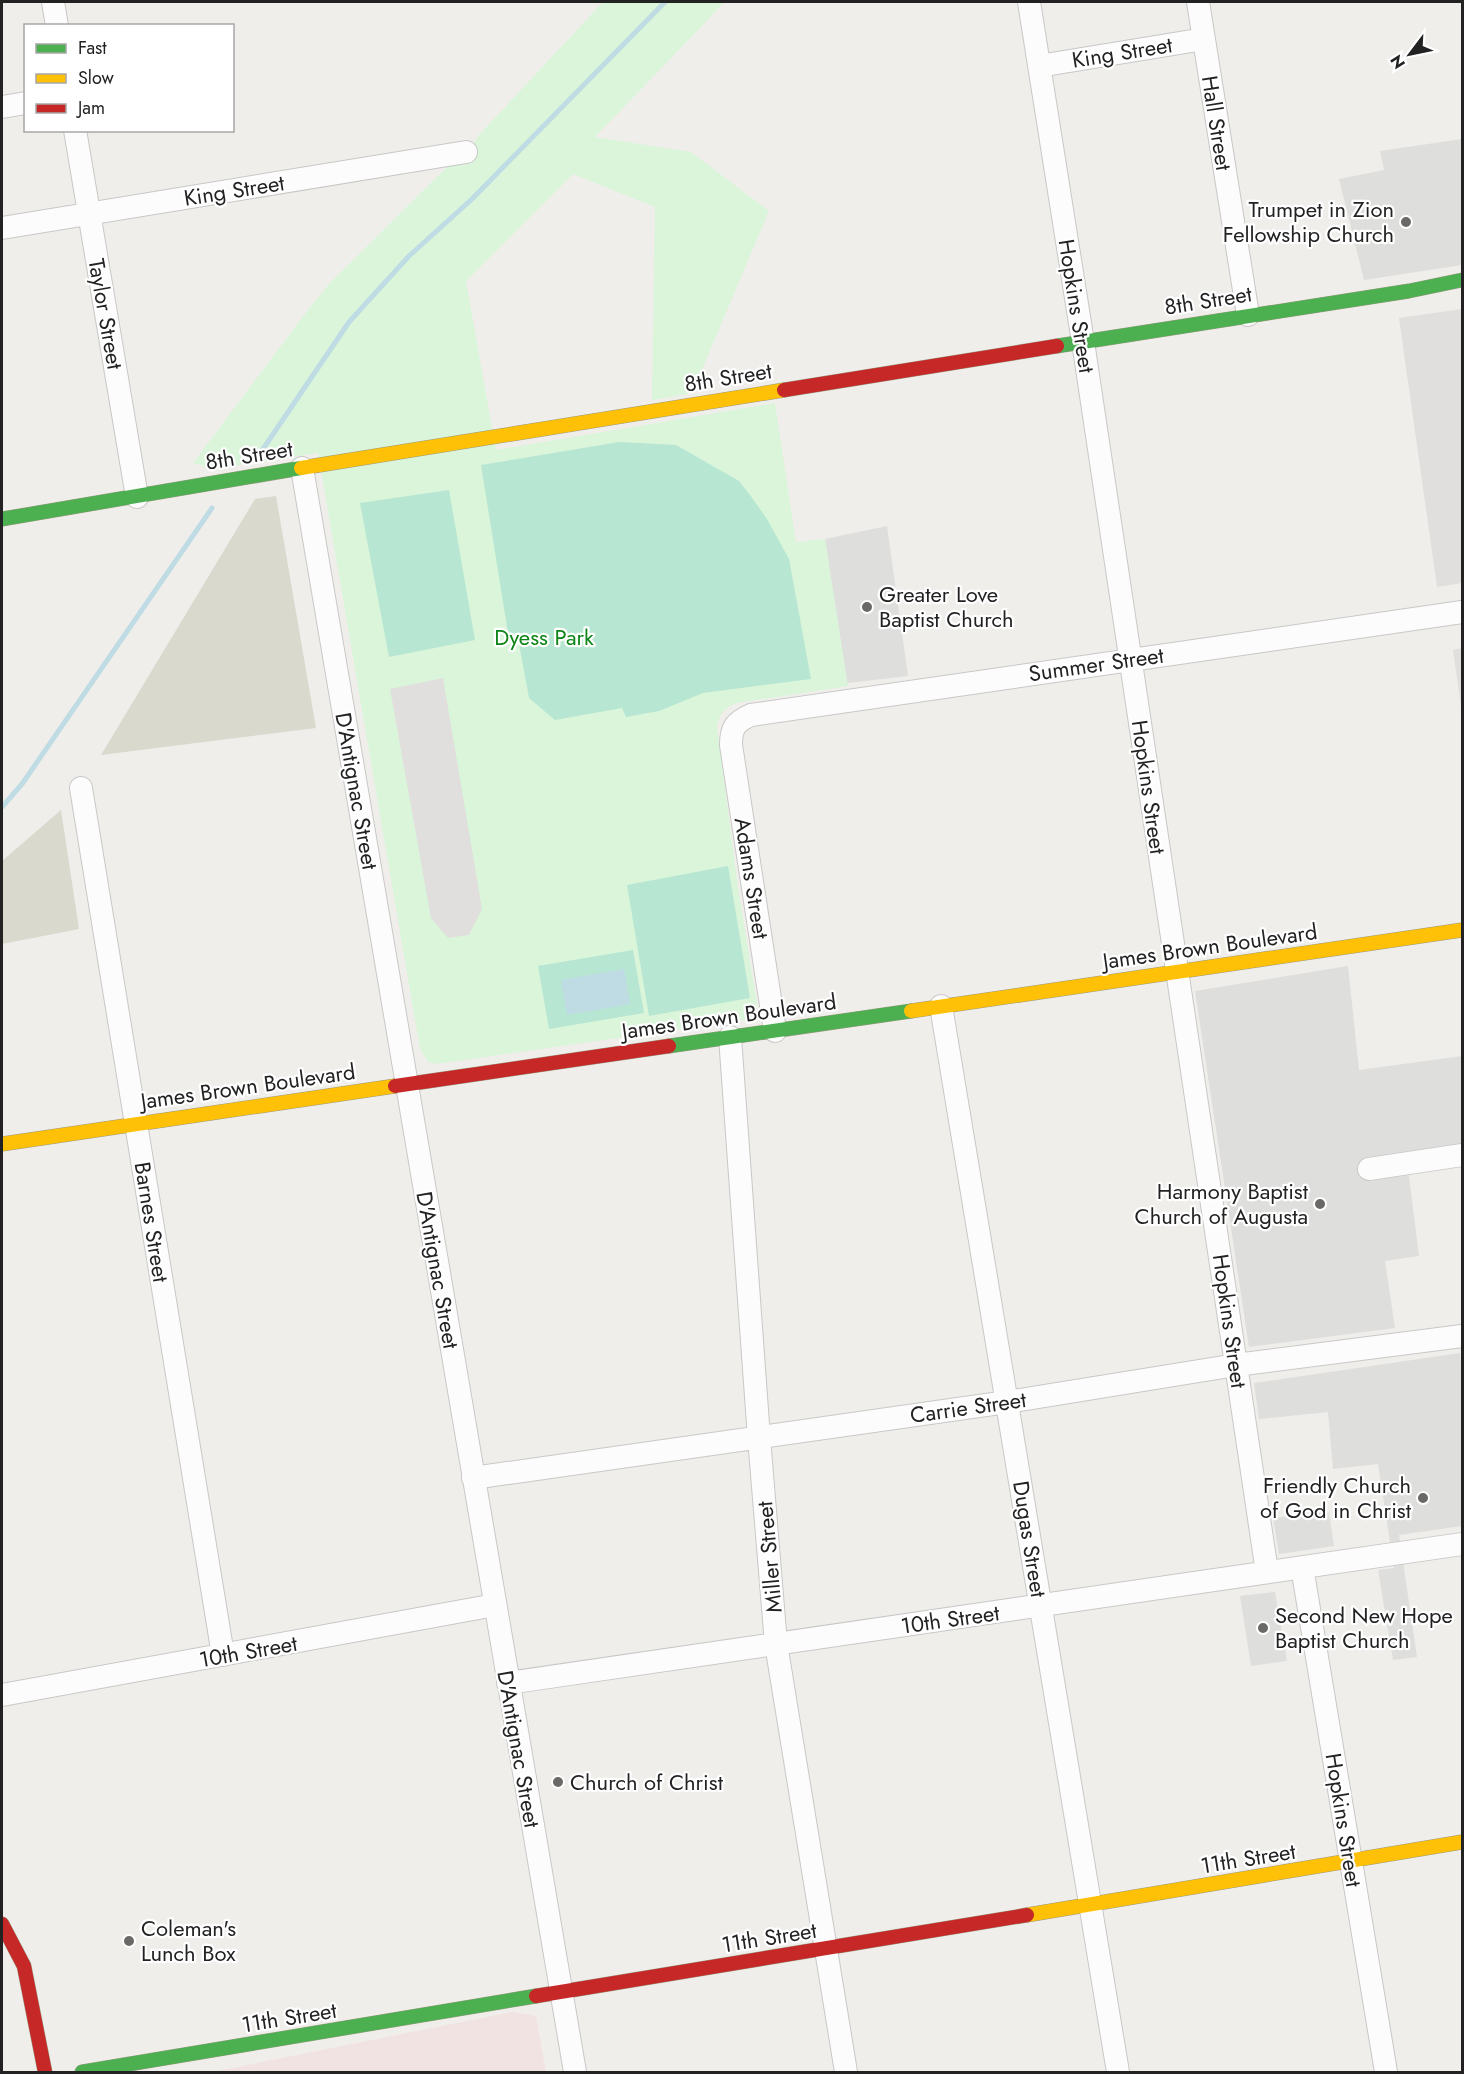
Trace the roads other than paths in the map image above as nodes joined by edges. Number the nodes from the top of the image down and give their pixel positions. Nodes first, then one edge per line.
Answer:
1 (53, 2) edge
2 (1029, 2) edge
3 (1198, 2) edge
4 (57, 24) edge
5 (1204, 39) junction
6 (1039, 66) junction
7 (24, 103) edge
8 (2, 107) edge
9 (75, 132) edge
10 (466, 152) dead end
11 (89, 214) junction
12 (2, 228) edge
13 (1462, 280) edge
14 (1248, 315) junction
15 (1083, 342) junction
16 (292, 469) junction
17 (137, 496) junction
18 (2, 519) edge
19 (1462, 612) edge
20 (1131, 659) junction
21 (734, 726) joint
22 (81, 788) dead end
23 (1462, 930) edge
24 (1176, 972) junction
25 (941, 1006) junction
26 (775, 1031) junction
27 (730, 1037) junction
28 (406, 1084) junction
29 (136, 1124) junction
30 (2, 1144) edge
31 (1462, 1155) edge
32 (1369, 1169) dead end
33 (1462, 1336) edge
34 (1236, 1365) junction
35 (1007, 1402) junction
36 (759, 1438) junction
37 (473, 1478) junction
38 (1462, 1544) edge
39 (1302, 1567) junction
40 (1268, 1572) junction
41 (495, 1605) junction
42 (1041, 1605) junction
43 (776, 1644) junction
44 (223, 1655) junction
45 (508, 1683) junction
46 (2, 1695) edge
47 (1462, 1842) edge
48 (1351, 1862) junction
49 (1090, 1905) junction
50 (2, 1924) edge
51 (826, 1949) junction
52 (561, 1993) junction
53 (45, 2073) edge
54 (82, 2073) edge
55 (574, 2073) edge
56 (846, 2073) edge
57 (1118, 2073) edge
58 (1386, 2073) edge

1 - 4 street
2 - 6 street, Hopkins Street
3 - 5 street, Hall Street
5 - 6 street, King Street
5 - 14 street, Hall Street
6 - 15 street, Hopkins Street
7 - 8 street
9 - 11 street, Taylor Street
10 - 11 street, King Street
11 - 12 street, King Street
11 - 17 street, Taylor Street
13 - 14 street, 8th Street
14 - 15 street, 8th Street
15 - 16 street, 8th Street
15 - 20 street, Hopkins Street
16 - 17 street, 8th Street
16 - 28 street, D'Antignac Street
17 - 18 street, 8th Street
19 - 20 street, Summer Street
20 - 21 street, Summer Street
20 - 24 street, Hopkins Street
21 - 26 street, Adams Street
22 - 29 street, Barnes Street
23 - 24 street, James Brown Boulevard
24 - 25 street, James Brown Boulevard
24 - 34 street, Hopkins Street
25 - 26 street, James Brown Boulevard
25 - 35 street, Dugas Street
26 - 27 street, James Brown Boulevard
27 - 28 street, James Brown Boulevard
27 - 36 street, Miller Street
28 - 29 street, James Brown Boulevard
28 - 37 street, D'Antignac Street
29 - 30 street, James Brown Boulevard
29 - 44 street, Barnes Street
31 - 32 street
33 - 34 street, Carrie Street
34 - 35 street, Carrie Street
34 - 40 street, Hopkins Street
35 - 36 street, Carrie Street
35 - 42 street, Dugas Street
36 - 37 street, Carrie Street
36 - 43 street, Miller Street
37 - 41 street, D'Antignac Street
38 - 39 street, 10th Street
39 - 40 street, 10th Street
39 - 48 street, Hopkins Street
40 - 42 street, 10th Street
41 - 44 street, 10th Street
41 - 45 street, D'Antignac Street
42 - 43 street, 10th Street
42 - 49 street, Dugas Street
43 - 45 street, 10th Street
43 - 51 street, Miller Street
44 - 46 street, 10th Street
45 - 52 street, D'Antignac Street
47 - 48 street, 11th Street
48 - 49 street, 11th Street
48 - 58 street, Hopkins Street
49 - 51 street, 11th Street
49 - 57 street, Dugas Street
50 - 53 street
51 - 52 street, 11th Street
51 - 56 street, Miller Street
52 - 54 street, 11th Street
52 - 55 street, D'Antignac Street

